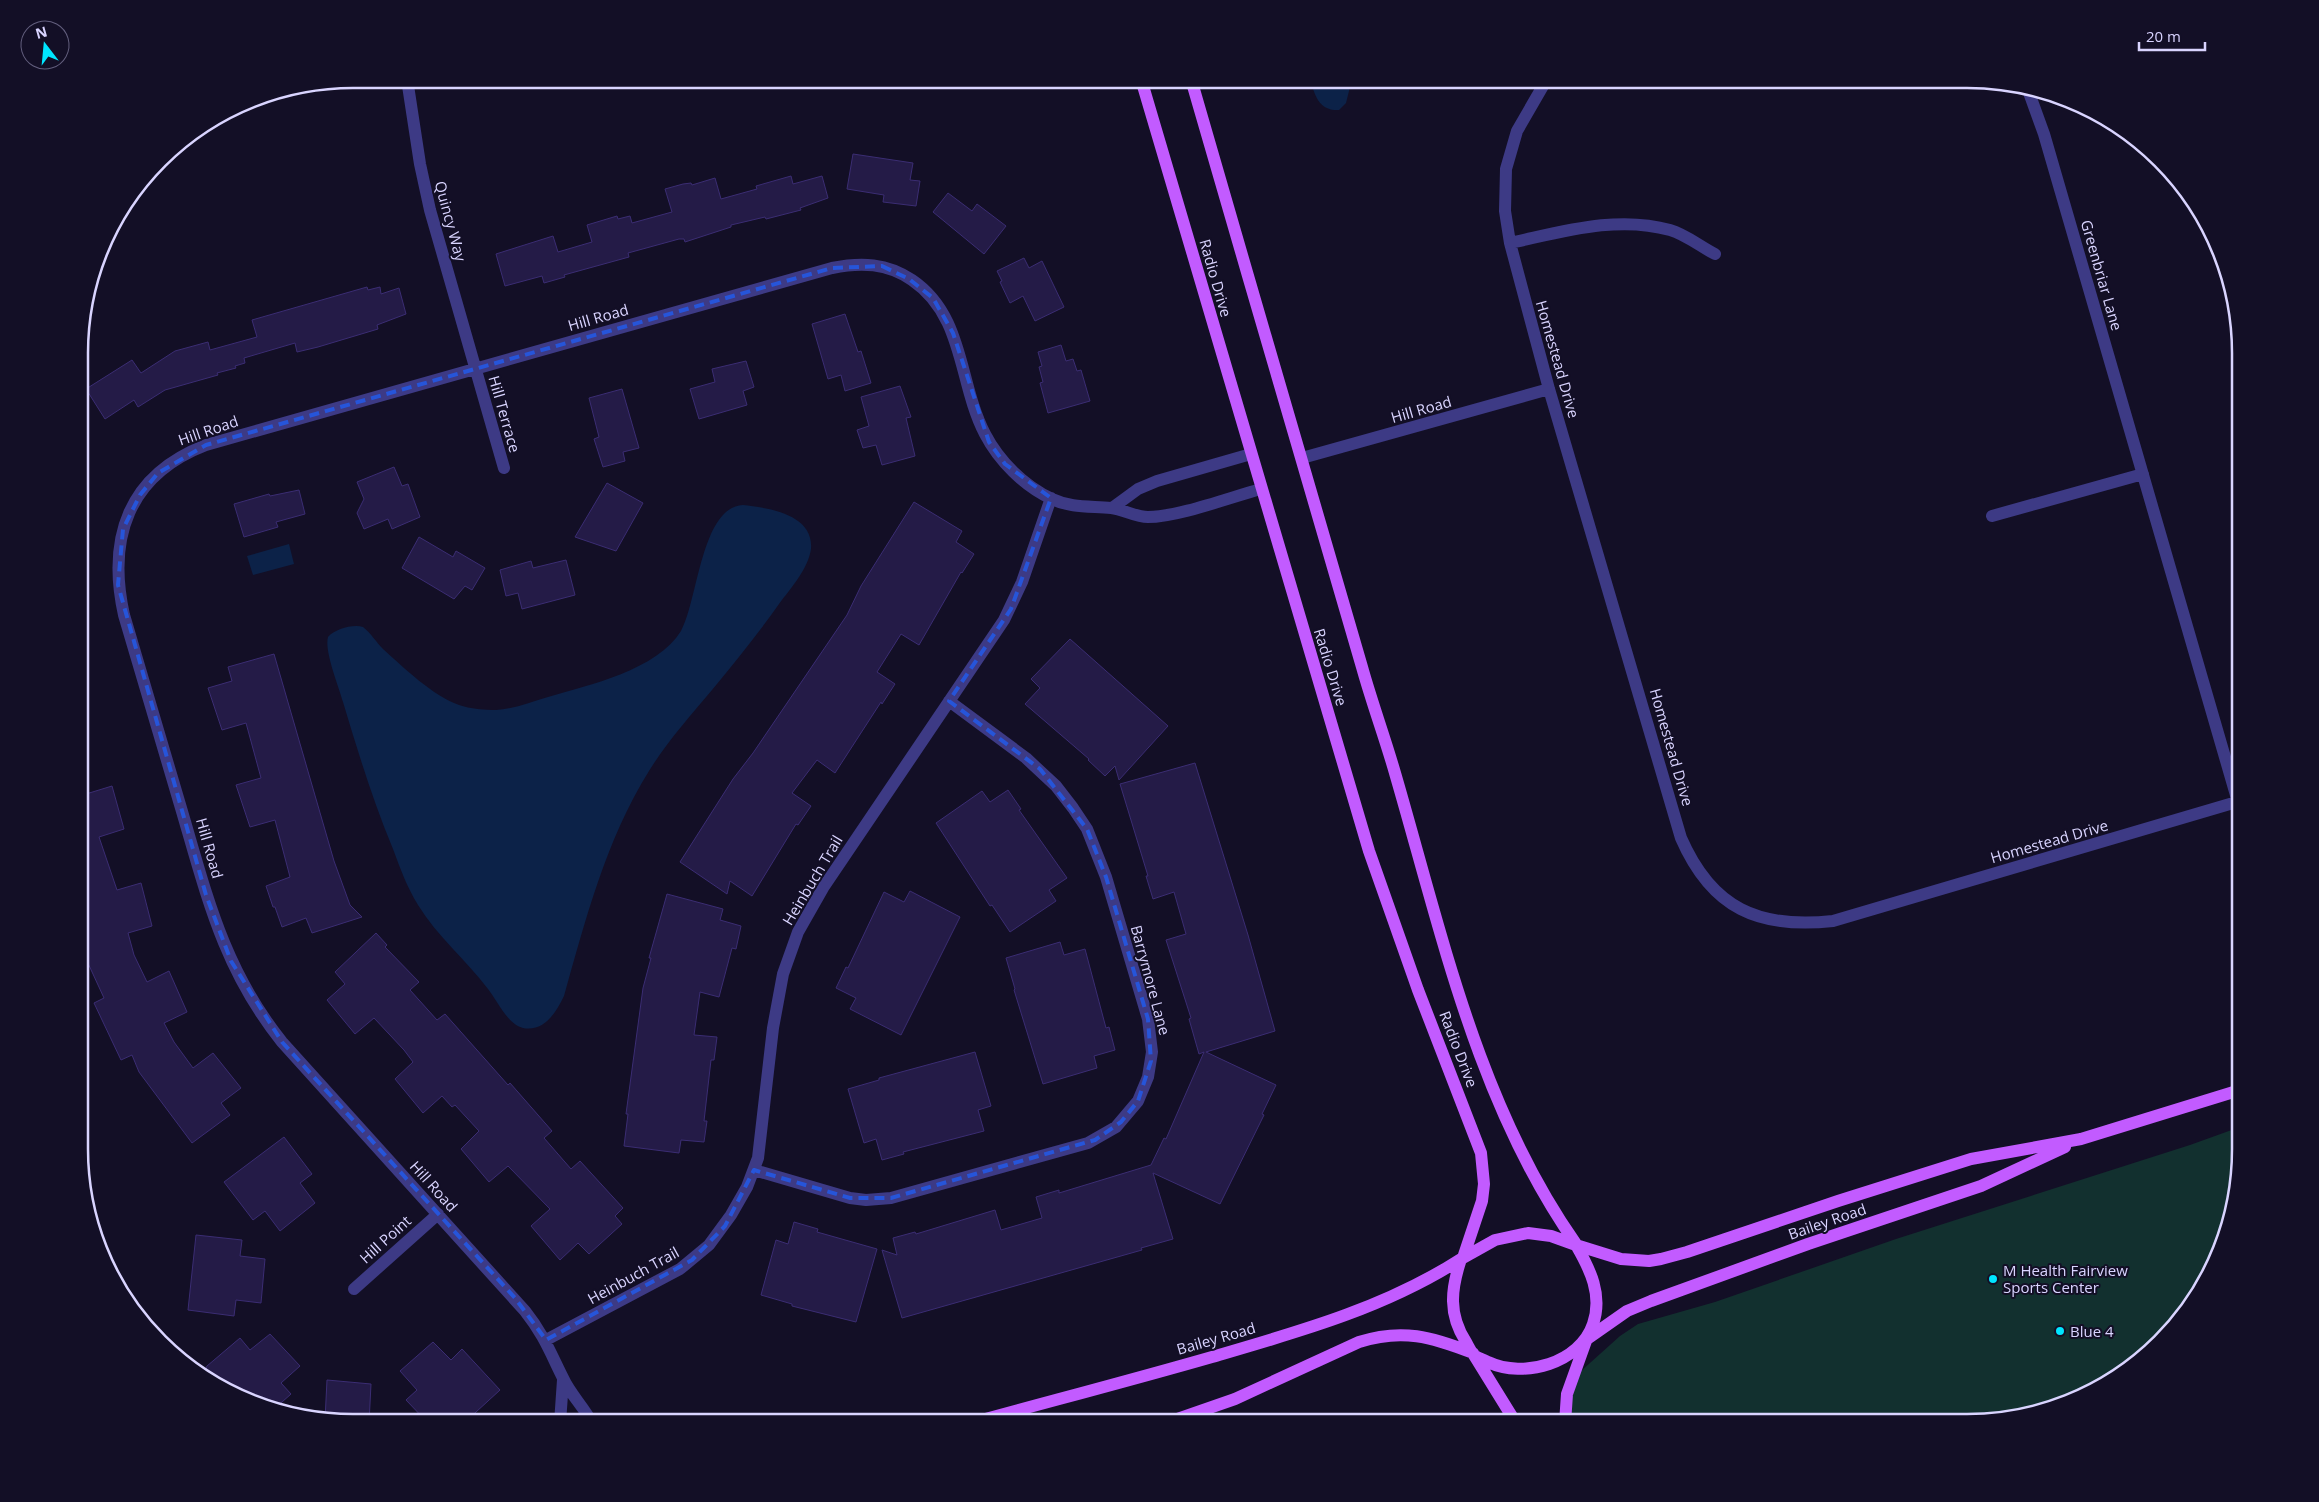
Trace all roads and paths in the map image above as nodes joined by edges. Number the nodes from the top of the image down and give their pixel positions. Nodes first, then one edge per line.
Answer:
1 (407, 88) edge
2 (1144, 88) edge
3 (1194, 88) edge
4 (1542, 88) edge
5 (2030, 96) edge
6 (1510, 243) junction
7 (1715, 254) dead end
8 (475, 368) junction
9 (1549, 389) junction
10 (1251, 454) junction
11 (1302, 458) junction
12 (504, 468) dead end
13 (2143, 474) junction
14 (1261, 488) junction
15 (1051, 498) junction
16 (1112, 508) junction
17 (1992, 516) dead end
18 (949, 701) junction
19 (2232, 778) edge
20 (2232, 804) edge
21 (2232, 1092) edge
22 (2081, 1139) junction
23 (754, 1170) junction
24 (438, 1214) junction
25 (1576, 1245) junction
26 (1462, 1258) junction
27 (354, 1289) dead end
28 (546, 1340) junction
29 (1587, 1340) junction
30 (1474, 1354) junction
31 (563, 1380) junction
32 (561, 1414) edge
33 (588, 1414) edge
34 (1005, 1414) edge
35 (1192, 1414) edge
36 (1511, 1414) edge
37 (1566, 1414) edge

1 - 8 street, Quincy Way
2 - 10 main road, Radio Drive
3 - 11 main road, Radio Drive
4 - 6 street, Homestead Drive
5 - 13 street, Greenbriar Lane
6 - 7 street
6 - 9 street, Homestead Drive
8 - 12 street, Hill Terrace
8 - 15 street, Hill Road
8 - 24 street, Hill Road
9 - 11 street, Hill Road
9 - 20 street, Homestead Drive
10 - 14 main road, Radio Drive
10 - 16 street
11 - 25 main road, Radio Drive
13 - 17 street
13 - 19 street, Greenbriar Lane
14 - 16 street, Hill Road
14 - 26 main road, Radio Drive
15 - 16 street, Hill Road
15 - 18 street, Heinbuch Trail
18 - 23 street, Heinbuch Trail
18 - 23 street, Barrymore Lane
21 - 22 main road, Bailey Road
22 - 25 main road, Bailey Road
22 - 29 main road, Bailey Road
23 - 28 street, Heinbuch Trail
24 - 27 street, Hill Point
24 - 28 street, Hill Road
25 - 26 main road
25 - 29 main road
26 - 30 main road
26 - 34 main road, Bailey Road
28 - 31 street, Hill Road
29 - 30 main road
29 - 37 main road
30 - 35 main road
30 - 36 main road
31 - 32 street, Hill Road
31 - 33 street, Hill Road

